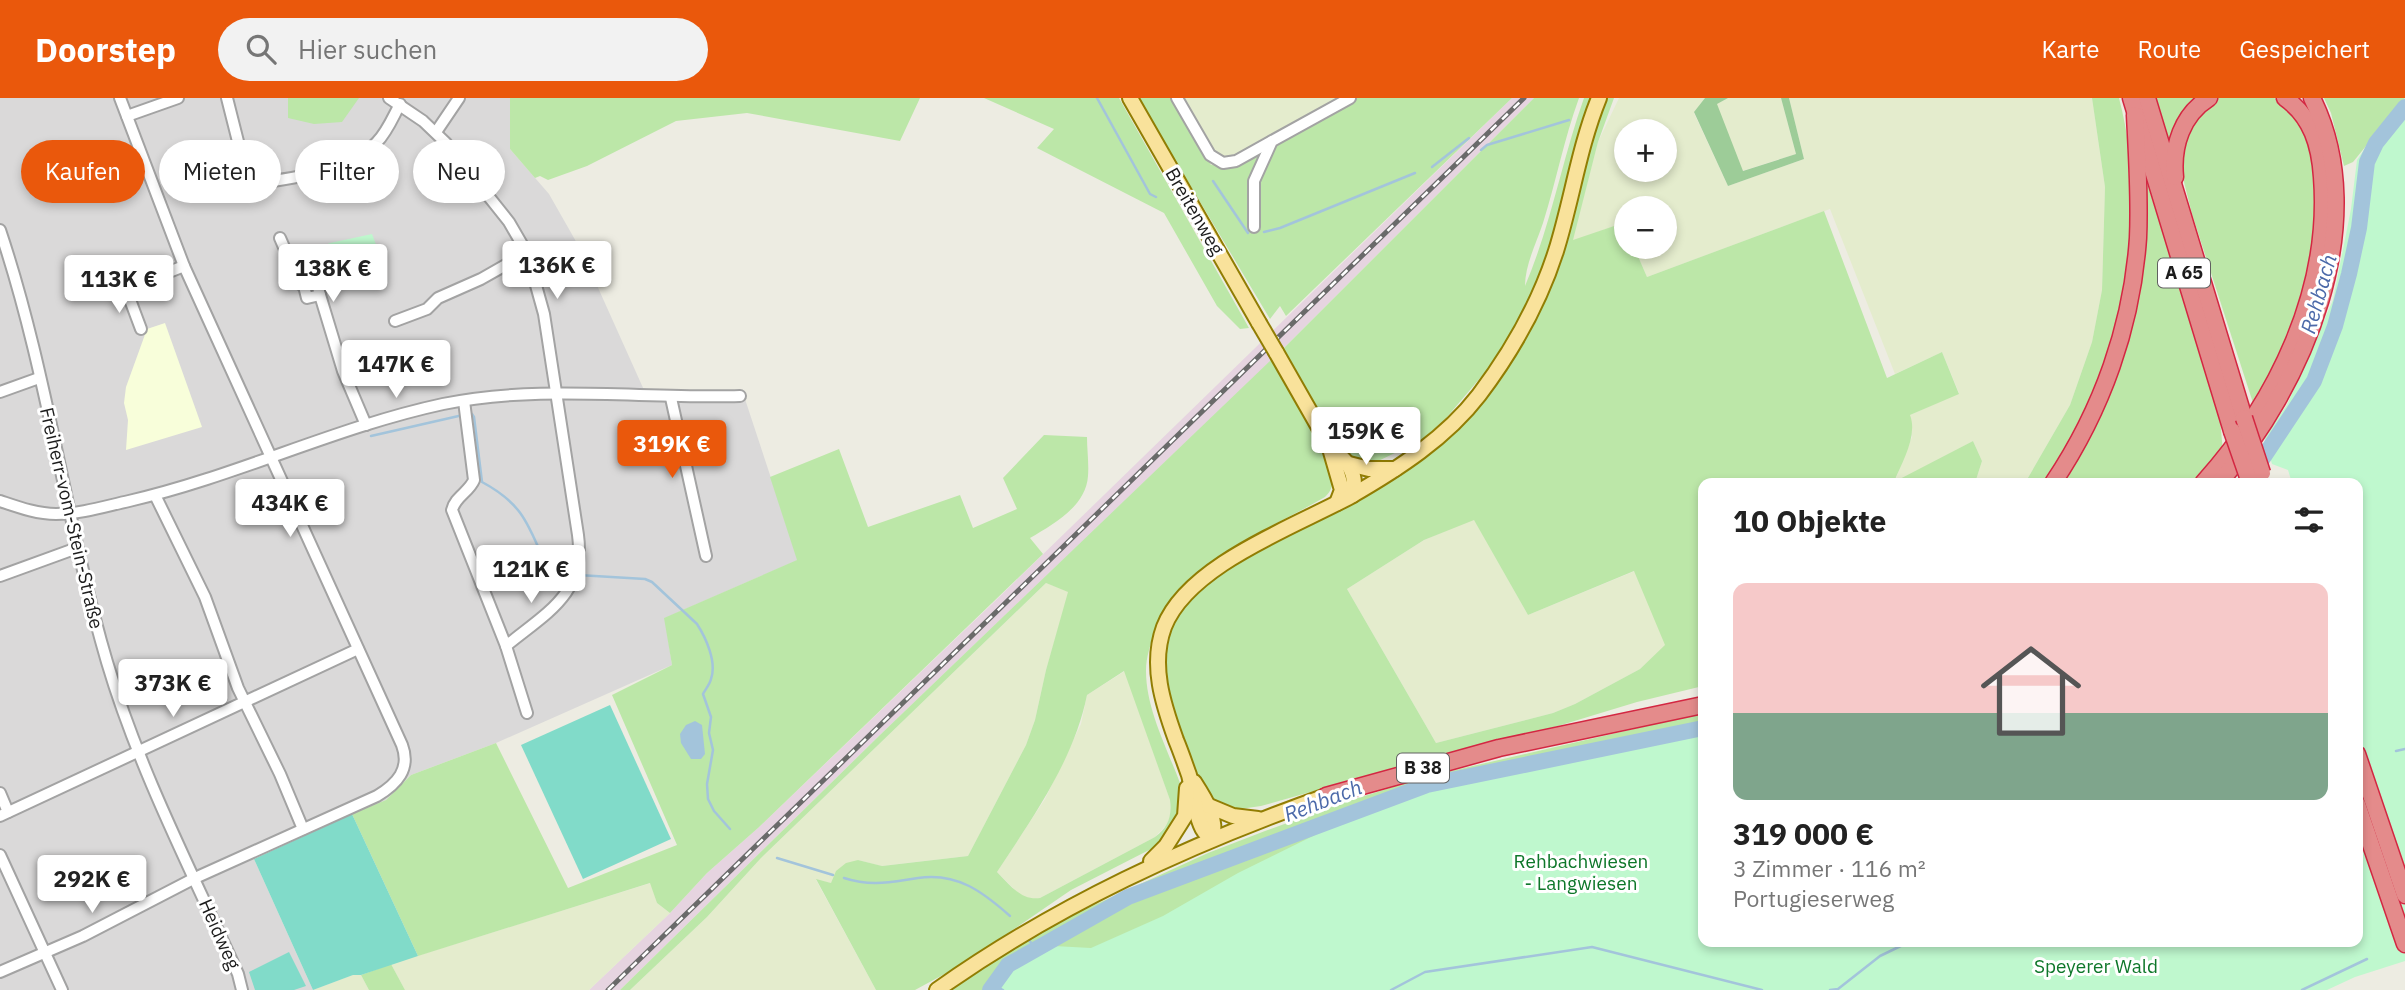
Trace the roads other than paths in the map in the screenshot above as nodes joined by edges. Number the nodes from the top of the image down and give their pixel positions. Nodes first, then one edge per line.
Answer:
1 (120, 98) edge
2 (178, 98) edge
3 (227, 98) edge
4 (389, 98) edge
5 (459, 98) edge
6 (1130, 98) edge
7 (1177, 98) edge
8 (1350, 98) edge
9 (1599, 98) edge
10 (2131, 98) edge
11 (2147, 98) edge
12 (2209, 98) edge
13 (2285, 98) edge
14 (2312, 98) edge
15 (400, 104) junction
16 (2136, 115) junction
17 (127, 116) junction
18 (436, 132) junction
19 (1272, 141) junction
20 (2178, 207) junction
21 (1254, 227) dead end
22 (0, 230) edge
23 (280, 238) dead end
24 (527, 253) junction
25 (184, 265) junction
26 (395, 321) dead end
27 (141, 329) dead end
28 (39, 378) junction
29 (0, 392) edge
30 (557, 395) junction
31 (740, 396) dead end
32 (671, 398) junction
33 (465, 410) junction
34 (366, 425) junction
35 (1329, 444) junction
36 (271, 458) junction
37 (1349, 464) junction
38 (1396, 469) junction
39 (2056, 478) edge
40 (2207, 478) edge
41 (2223, 478) edge
42 (2258, 478) edge
43 (2259, 478) edge
44 (155, 495) junction
45 (1344, 496) junction
46 (0, 501) edge
47 (69, 513) junction
48 (77, 548) junction
49 (706, 556) dead end
50 (0, 576) edge
51 (506, 646) junction
52 (358, 649) junction
53 (1698, 699) edge
54 (245, 703) junction
55 (1698, 706) edge
56 (527, 713) dead end
57 (1577, 731) junction
58 (138, 752) junction
59 (1188, 773) junction
60 (2363, 779) edge
61 (0, 793) edge
62 (1326, 796) joint
63 (1209, 806) junction
64 (4, 814) edge
65 (2363, 814) edge
66 (1261, 819) junction
67 (303, 829) junction
68 (2377, 837) junction
69 (1212, 839) junction
70 (0, 855) edge
71 (2387, 865) junction
72 (1144, 868) junction
73 (195, 878) junction
74 (2405, 895) edge
75 (2405, 944) edge
76 (45, 953) junction
77 (0, 972) edge
78 (62, 990) edge
79 (242, 990) edge
80 (937, 990) edge

1 - 17 street
2 - 17 street
3 - 15 street
4 - 15 street
5 - 18 street
6 - 35 main road, Breitenweg, bridge
7 - 19 street
8 - 19 street
9 - 38 main road
10 - 16 highway, A 65
11 - 20 highway, A 65
12 - 20 highway
13 - 40 highway
14 - 41 highway
15 - 18 street
16 - 39 highway
16 - 42 highway, A 65, bridge
17 - 25 street
18 - 24 street
19 - 21 street
20 - 43 highway, A 65, bridge
22 - 28 street, Freiherr-vom-Stein-Straße
23 - 34 street
24 - 26 street
24 - 30 street
25 - 27 street
25 - 36 street
28 - 29 street
28 - 47 street, Freiherr-vom-Stein-Straße
30 - 32 street
30 - 33 street
30 - 51 street
31 - 32 street
32 - 49 street
33 - 34 street
33 - 51 street
34 - 36 street
35 - 37 main road
35 - 45 main road
36 - 44 street
36 - 52 street
37 - 38 main road
37 - 45 main road
38 - 45 main road
44 - 47 street
44 - 54 street
45 - 59 main road, B 38
46 - 47 street
47 - 48 street, Freiherr-vom-Stein-Straße
48 - 50 street
48 - 58 street, Freiherr-vom-Stein-Straße
51 - 56 street
52 - 54 street
52 - 67 street
53 - 57 highway, B 38
54 - 58 street
54 - 67 street
55 - 57 highway
57 - 62 highway, B 38
58 - 64 street
58 - 73 street, Freiherr-vom-Stein-Straße
59 - 63 main road, B 38
59 - 69 main road, B 38
59 - 72 main road, B 38
60 - 68 highway
61 - 64 street
62 - 66 main road, B 38
63 - 66 main road, B 38
63 - 69 main road, B 38
65 - 68 highway
66 - 69 main road, B 38
67 - 73 street
68 - 71 highway
69 - 72 main road, B 38
70 - 76 street
71 - 74 highway
71 - 75 highway
72 - 80 main road, B 38
73 - 76 street
73 - 79 street, Heidweg
76 - 77 street
76 - 78 street

